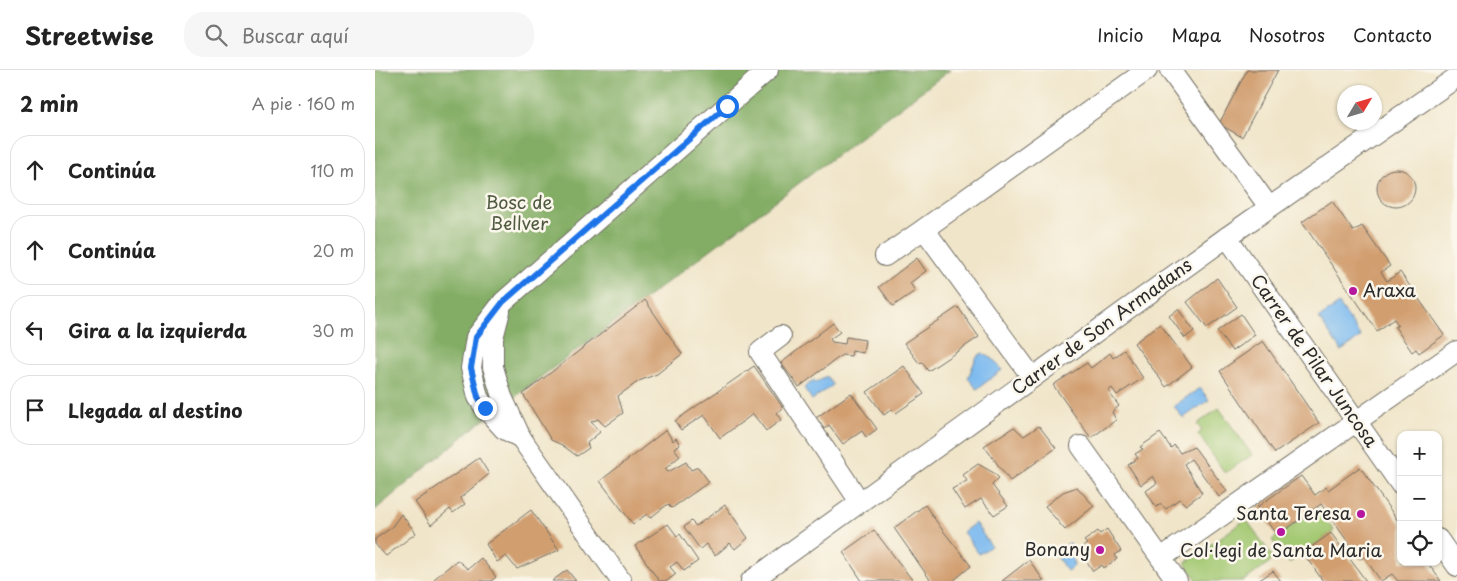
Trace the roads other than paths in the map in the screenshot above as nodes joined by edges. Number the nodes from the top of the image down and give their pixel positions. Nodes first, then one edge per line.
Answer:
1 (768, 70) edge
2 (1147, 70) edge
3 (1170, 70) edge
4 (1457, 77) edge
5 (1269, 207) junction
6 (924, 229) junction
7 (1227, 237) junction
8 (885, 256) dead end
9 (781, 336) dead end
10 (1457, 351) edge
11 (1032, 377) junction
12 (1357, 422) junction
13 (1081, 446) dead end
14 (1397, 479) edge
15 (860, 502) junction
16 (1442, 545) edge
17 (1161, 558) junction
18 (1457, 566) edge
19 (621, 581) edge
20 (751, 581) edge
21 (1177, 581) edge

1 - 19 street
2 - 6 street
3 - 5 street
4 - 5 street, Carrer de Son Armadans
5 - 7 street, Carrer de Son Armadans
6 - 8 street
6 - 11 street
7 - 11 street, Carrer de Son Armadans
7 - 12 street, Carrer de Pilar Juncosa
9 - 15 street
10 - 12 street
11 - 15 street, Carrer de Son Armadans
12 - 14 street, Carrer de Pilar Juncosa
12 - 17 street
13 - 17 street
15 - 20 street, Carrer de Son Armadans
16 - 18 street
17 - 21 street

